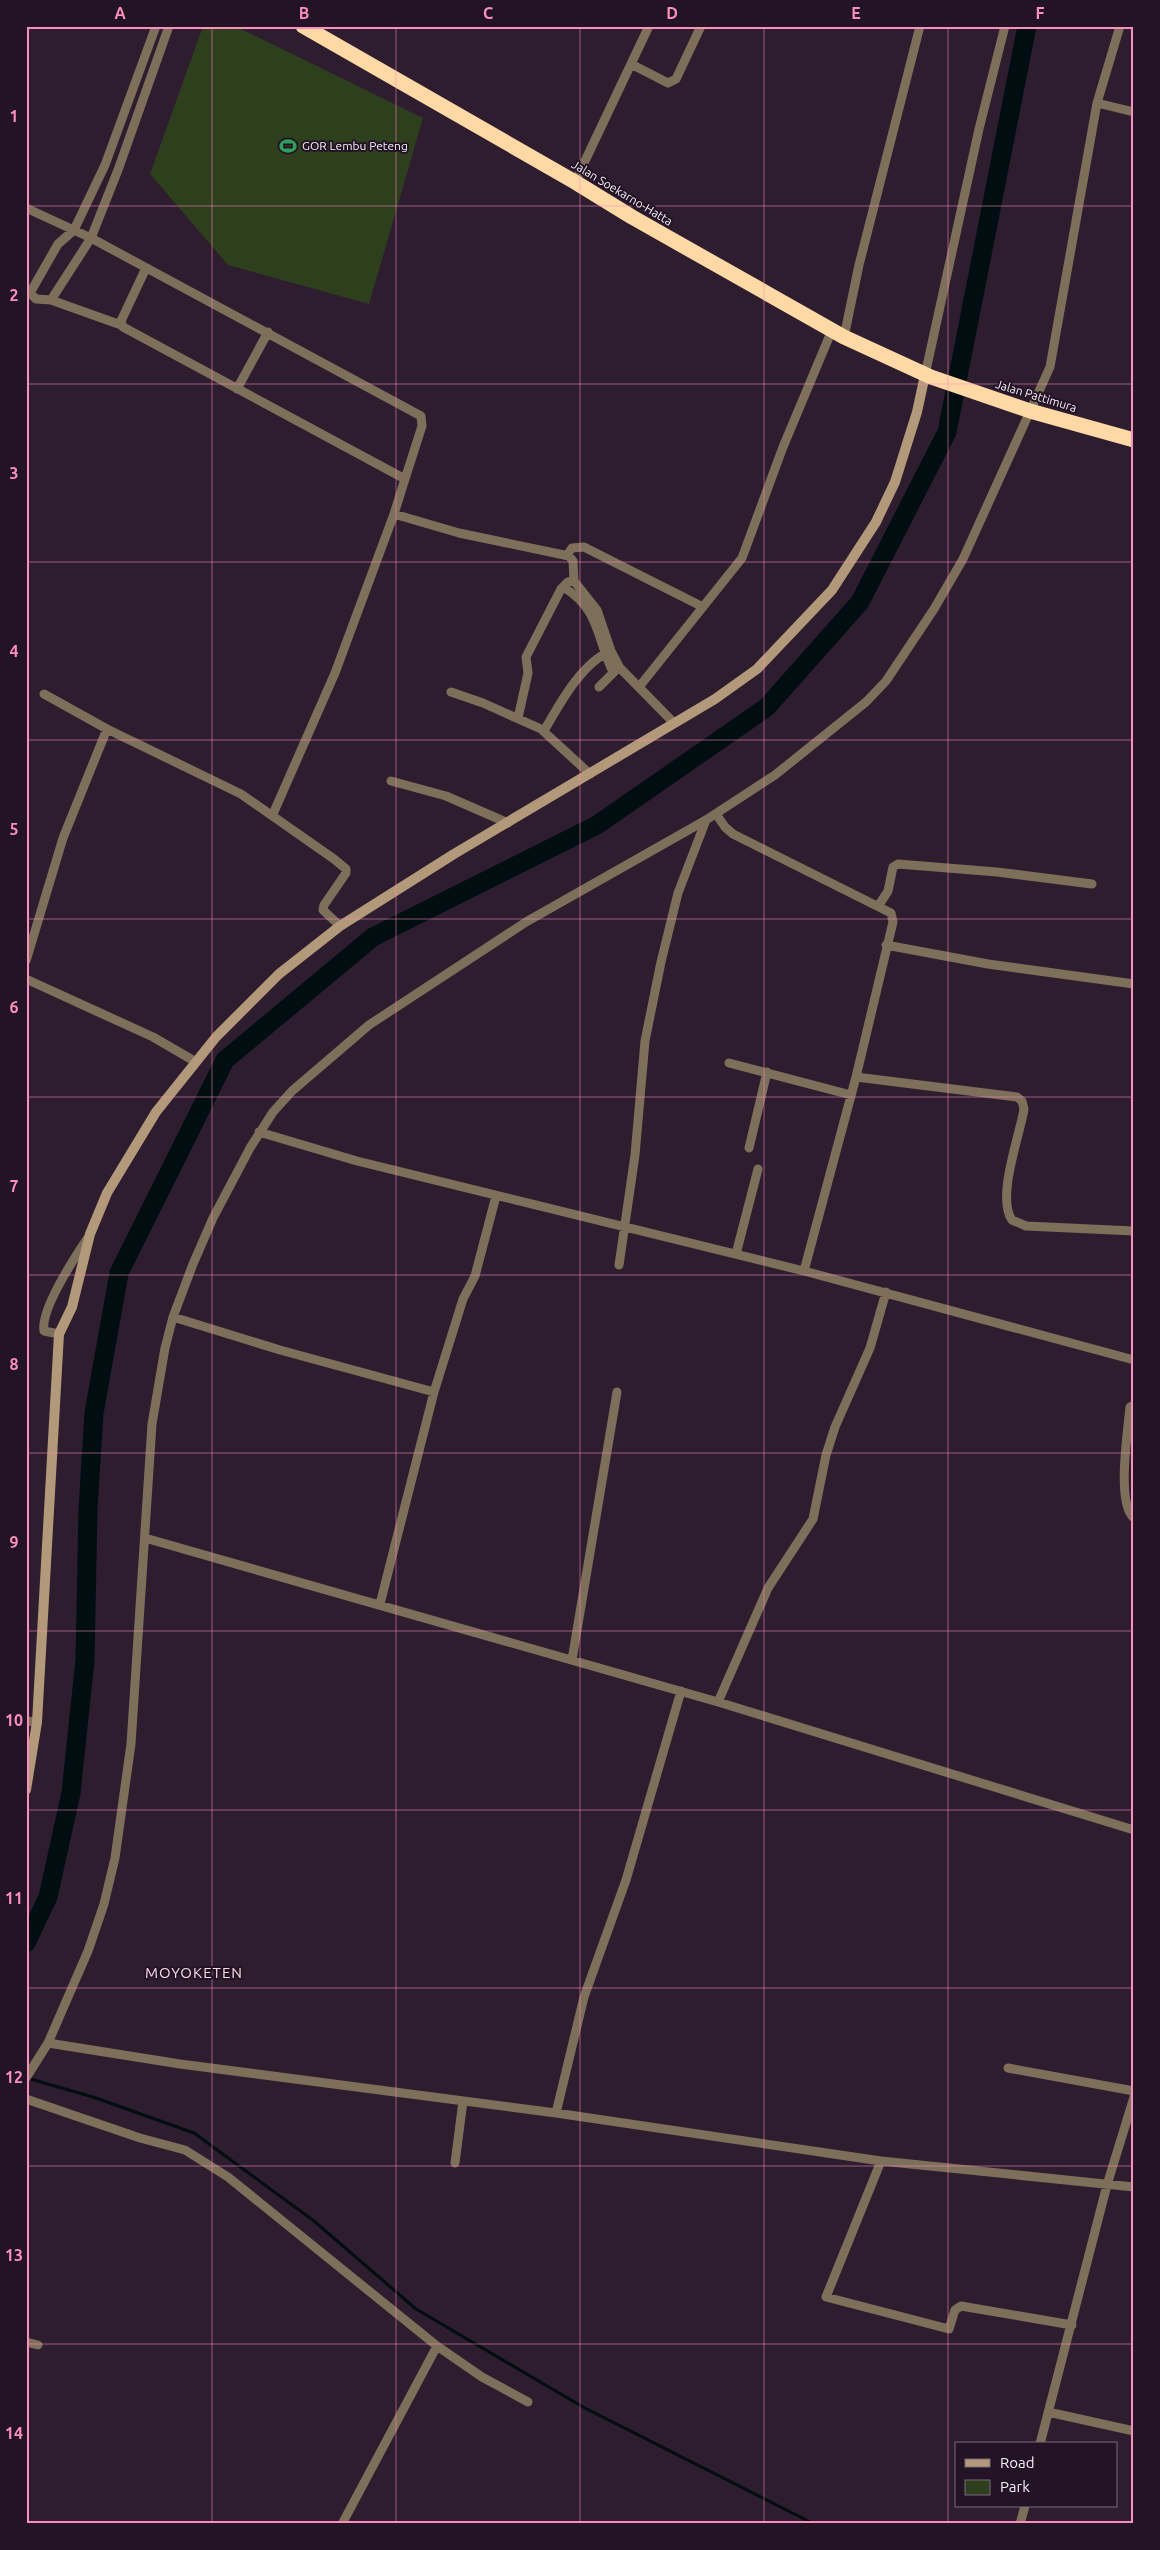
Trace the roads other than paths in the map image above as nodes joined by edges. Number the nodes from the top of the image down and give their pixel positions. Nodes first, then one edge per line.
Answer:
1 (156, 26) edge
2 (169, 26) edge
3 (303, 26) edge
4 (649, 26) edge
5 (701, 26) edge
6 (920, 26) edge
7 (1004, 26) edge
8 (1120, 26) edge
9 (631, 64) junction
10 (138, 75) junction
11 (150, 79) junction
12 (1097, 103) junction
13 (1134, 112) edge
14 (105, 165) junction
15 (118, 170) junction
16 (575, 182) junction
17 (26, 208) edge
18 (74, 230) junction
19 (91, 238) junction
20 (146, 268) junction
21 (30, 283) edge
22 (52, 300) junction
23 (121, 325) junction
24 (268, 332) junction
25 (838, 333) junction
26 (928, 376) junction
27 (237, 389) junction
28 (1030, 411) junction
29 (1134, 440) edge
30 (405, 479) junction
31 (394, 514) junction
32 (567, 555) junction
33 (574, 581) junction
34 (563, 587) junction
35 (703, 607) junction
36 (608, 652) junction
37 (617, 670) junction
38 (599, 687) dead end
39 (640, 687) junction
40 (451, 692) dead end
41 (44, 694) dead end
42 (518, 718) junction
43 (674, 722) junction
44 (107, 729) junction
45 (544, 731) junction
46 (590, 774) junction
47 (391, 781) dead end
48 (273, 814) junction
49 (716, 814) junction
50 (706, 820) junction
51 (508, 823) junction
52 (1092, 884) dead end
53 (879, 905) junction
54 (340, 926) junction
55 (886, 945) junction
56 (26, 961) edge
57 (26, 979) edge
58 (1134, 984) edge
59 (196, 1062) junction
60 (729, 1062) dead end
61 (767, 1072) junction
62 (856, 1077) junction
63 (851, 1095) junction
64 (259, 1132) junction
65 (750, 1148) dead end
66 (758, 1169) dead end
67 (496, 1196) junction
68 (624, 1226) junction
69 (1134, 1232) edge
70 (90, 1234) junction
71 (736, 1254) junction
72 (619, 1265) dead end
73 (804, 1271) junction
74 (886, 1292) junction
75 (173, 1318) junction
76 (59, 1334) junction
77 (1134, 1360) edge
78 (434, 1392) junction
79 (617, 1392) dead end
80 (1134, 1405) edge
81 (1134, 1518) edge
82 (145, 1538) junction
83 (380, 1604) junction
84 (572, 1660) junction
85 (681, 1691) junction
86 (718, 1702) junction
87 (26, 1721) edge
88 (38, 1722) junction
89 (26, 1790) edge
90 (1134, 1830) edge
91 (48, 2043) junction
92 (1008, 2068) dead end
93 (26, 2078) edge
94 (1134, 2091) edge
95 (1134, 2097) edge
96 (26, 2099) edge
97 (463, 2101) junction
98 (556, 2113) junction
99 (881, 2161) junction
100 (455, 2163) dead end
101 (1107, 2185) junction
102 (1134, 2187) edge
103 (1072, 2325) junction
104 (26, 2342) edge
105 (38, 2346) dead end
106 (437, 2346) junction
107 (528, 2402) dead end
108 (1048, 2412) junction
109 (1134, 2431) edge
110 (1040, 2442) edge
111 (1024, 2508) edge
112 (342, 2524) edge
113 (1020, 2524) edge

1 - 10 street
2 - 11 street
3 - 16 highway, Jalan Soekarno-Hatta
4 - 9 street
5 - 9 street
6 - 25 street
7 - 26 street
8 - 12 street
9 - 16 street
10 - 11 street
10 - 14 street
11 - 15 street
12 - 13 street
12 - 28 street
14 - 15 street
14 - 18 street
15 - 19 street
16 - 25 highway, Jalan Soekarno-Hatta
17 - 18 street
18 - 19 street
18 - 21 street
19 - 20 street
19 - 22 street
20 - 23 street
20 - 24 street
21 - 22 street
22 - 23 street
23 - 27 street
24 - 27 street
24 - 30 street
25 - 26 highway, Jalan Soekarno-Hatta
25 - 35 street
26 - 28 highway, Jalan Pattimura
26 - 43 street
27 - 30 street
28 - 29 highway, Jalan Pattimura
28 - 49 street
30 - 31 street
31 - 32 street
31 - 48 street
32 - 33 street
32 - 35 street
33 - 34 street
33 - 36 street
34 - 36 street
34 - 42 street
35 - 39 street
36 - 37 street
36 - 45 street
37 - 38 street
37 - 39 street
39 - 43 street
40 - 42 street
41 - 44 street
42 - 45 street
43 - 46 street
44 - 48 street
44 - 56 street
45 - 46 street
46 - 51 street
47 - 51 street
48 - 54 street
49 - 50 street
49 - 53 street
50 - 64 street
50 - 68 street
51 - 54 street
52 - 53 street
53 - 55 street
54 - 59 street
55 - 58 street
55 - 62 street
57 - 59 street
59 - 70 street
60 - 61 street
61 - 63 street
61 - 65 street
62 - 63 street
62 - 69 street
63 - 73 street
64 - 67 street
64 - 75 street
66 - 71 street
67 - 68 street
67 - 78 street
68 - 71 street
68 - 72 street
70 - 76 street
70 - 76 street
71 - 73 street
73 - 74 street
74 - 77 street
74 - 86 street
75 - 78 street
75 - 82 street
76 - 88 street
78 - 83 street
79 - 84 street
80 - 81 street
82 - 83 street
82 - 91 street
83 - 84 street
84 - 85 street
85 - 86 street
85 - 98 street
86 - 90 street
87 - 88 street
88 - 89 street
91 - 93 street
91 - 97 street
92 - 94 street
95 - 101 street
96 - 106 street
97 - 98 street
97 - 100 street
98 - 99 street
99 - 101 street
99 - 103 street
101 - 102 street
101 - 103 street
103 - 108 street
104 - 105 street
106 - 107 street
106 - 112 street
108 - 109 street
108 - 110 street
111 - 113 street

